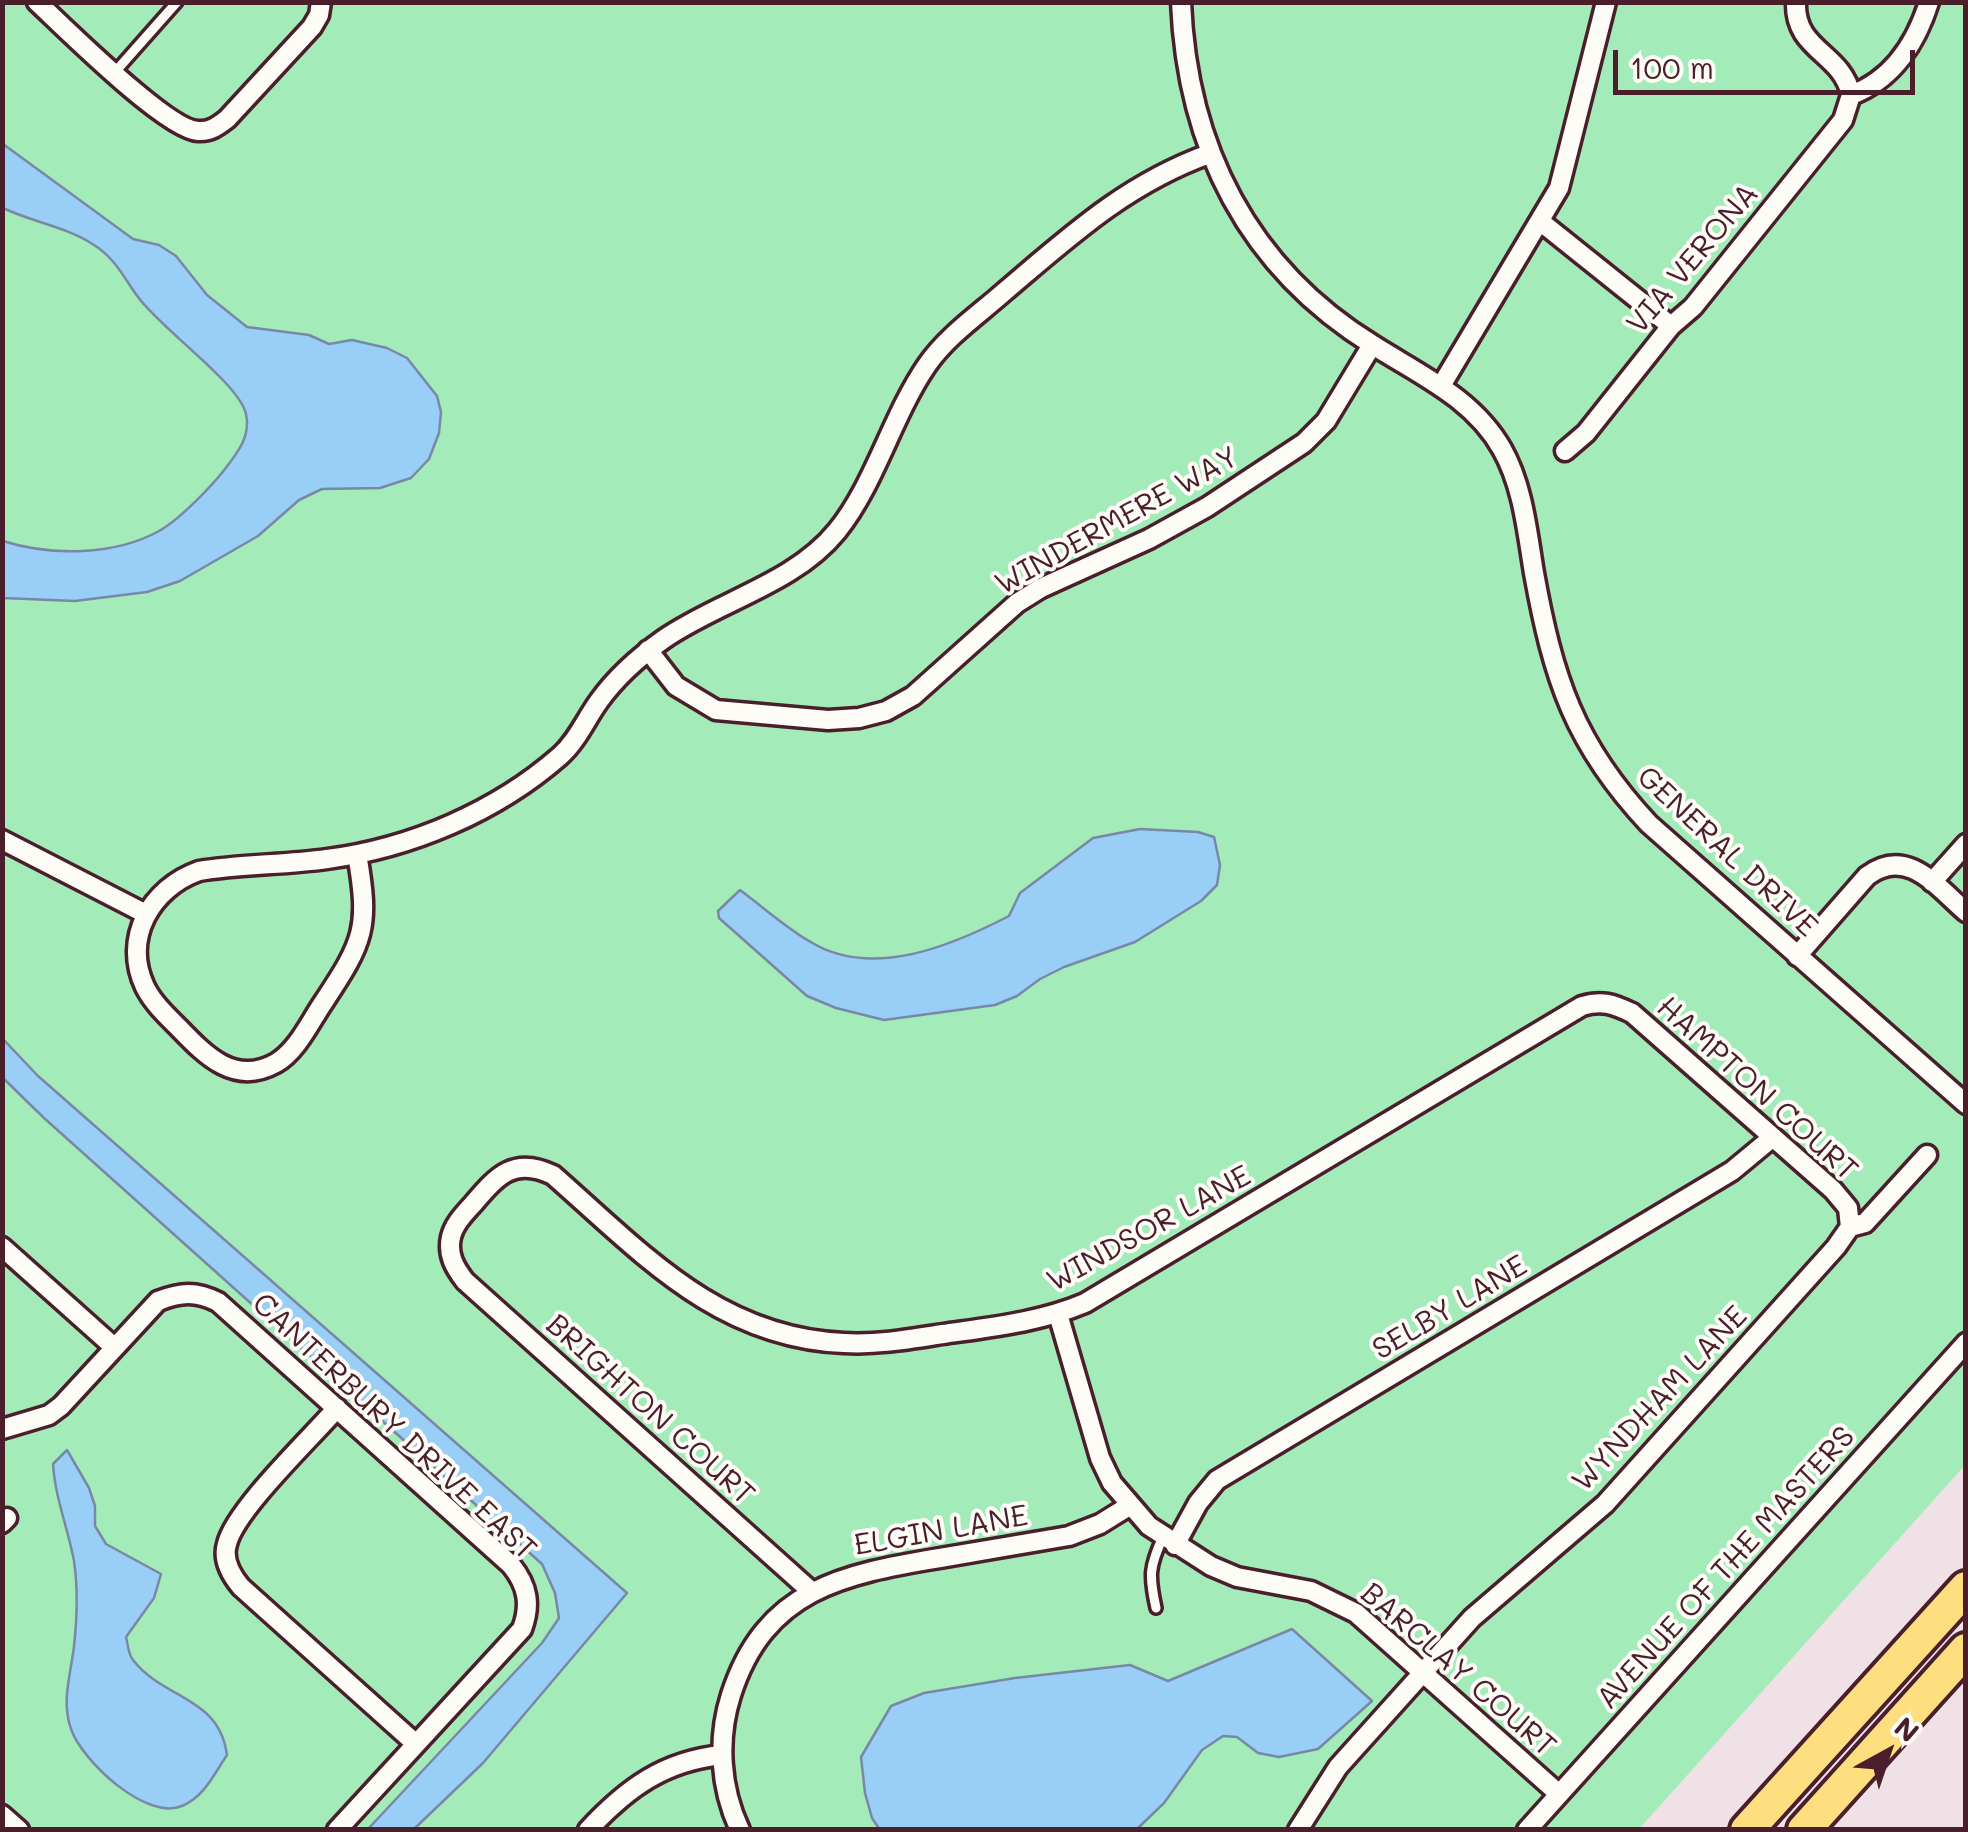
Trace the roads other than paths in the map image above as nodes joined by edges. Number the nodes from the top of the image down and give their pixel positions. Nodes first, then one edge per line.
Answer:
1 (37, 2) edge
2 (177, 2) edge
3 (321, 2) edge
4 (1181, 2) edge
5 (1606, 2) edge
6 (1796, 2) edge
7 (1928, 2) edge
8 (115, 72) junction
9 (1852, 95) junction
10 (1210, 154) junction
11 (1540, 222) junction
12 (1672, 326) junction
13 (1372, 345) junction
14 (1441, 386) junction
15 (1565, 451) dead end
16 (648, 650) junction
17 (2, 840) edge
18 (1966, 844) edge
19 (357, 854) junction
20 (1932, 882) junction
21 (1966, 912) edge
22 (146, 914) junction
23 (1797, 956) junction
24 (1611, 1003) joint
25 (1966, 1104) edge
26 (1773, 1137) junction
27 (1926, 1155) dead end
28 (1850, 1227) junction
29 (2, 1247) edge
30 (454, 1266) joint
31 (1058, 1314) junction
32 (1966, 1342) edge
33 (114, 1347) junction
34 (337, 1408) junction
35 (2, 1429) edge
36 (1129, 1506) junction
37 (1169, 1541) junction
38 (1966, 1588) edge
39 (812, 1592) junction
40 (1156, 1608) dead end
41 (1966, 1650) edge
42 (1424, 1672) junction
43 (416, 1744) junction
44 (722, 1755) junction
45 (1558, 1794) junction
46 (2, 1815) edge
47 (19, 1830) edge
48 (337, 1830) edge
49 (588, 1830) edge
50 (740, 1830) edge
51 (1298, 1830) edge
52 (1527, 1830) edge
53 (1748, 1830) edge
54 (1804, 1830) edge

1 - 8 street
2 - 8 lane
3 - 8 street
4 - 10 street, GENERAL DRIVE
5 - 11 street
6 - 9 street
7 - 9 street, VIA VERONA
9 - 12 street, VIA VERONA
10 - 13 street, GENERAL DRIVE
10 - 16 street
11 - 12 street
11 - 14 street
12 - 15 street, VIA VERONA
13 - 14 street, GENERAL DRIVE
13 - 16 street, WINDERMERE WAY
14 - 23 street, GENERAL DRIVE
16 - 19 street
17 - 22 street
18 - 20 street
19 - 22 street
19 - 22 street
20 - 21 street
20 - 23 street
23 - 25 street, GENERAL DRIVE
24 - 26 street, HAMPTON COURT
24 - 31 street, WINDSOR LANE
26 - 28 street, HAMPTON COURT
26 - 37 street, SELBY LANE
27 - 28 street, WYNDHAM LANE
28 - 42 street, WYNDHAM LANE
29 - 33 street
30 - 31 street, WINDSOR LANE
30 - 39 street, BRIGHTON COURT
31 - 36 street, BARCLAY COURT
32 - 45 street, AVENUE OF THE MASTERS
33 - 34 street, CANTERBURY DRIVE EAST
33 - 35 street, CANTERBURY DRIVE EAST
34 - 43 street
34 - 43 street, CANTERBURY DRIVE EAST
36 - 37 street, BARCLAY COURT
36 - 39 street, ELGIN LANE
37 - 40 lane
37 - 42 street, BARCLAY COURT
38 - 53 highway
39 - 44 street, ELGIN LANE
41 - 54 highway
42 - 45 street, BARCLAY COURT
42 - 51 street, WYNDHAM LANE
43 - 48 street, CANTERBURY DRIVE EAST
44 - 49 street
44 - 50 street, ELGIN LANE
45 - 52 street, AVENUE OF THE MASTERS
46 - 47 street

